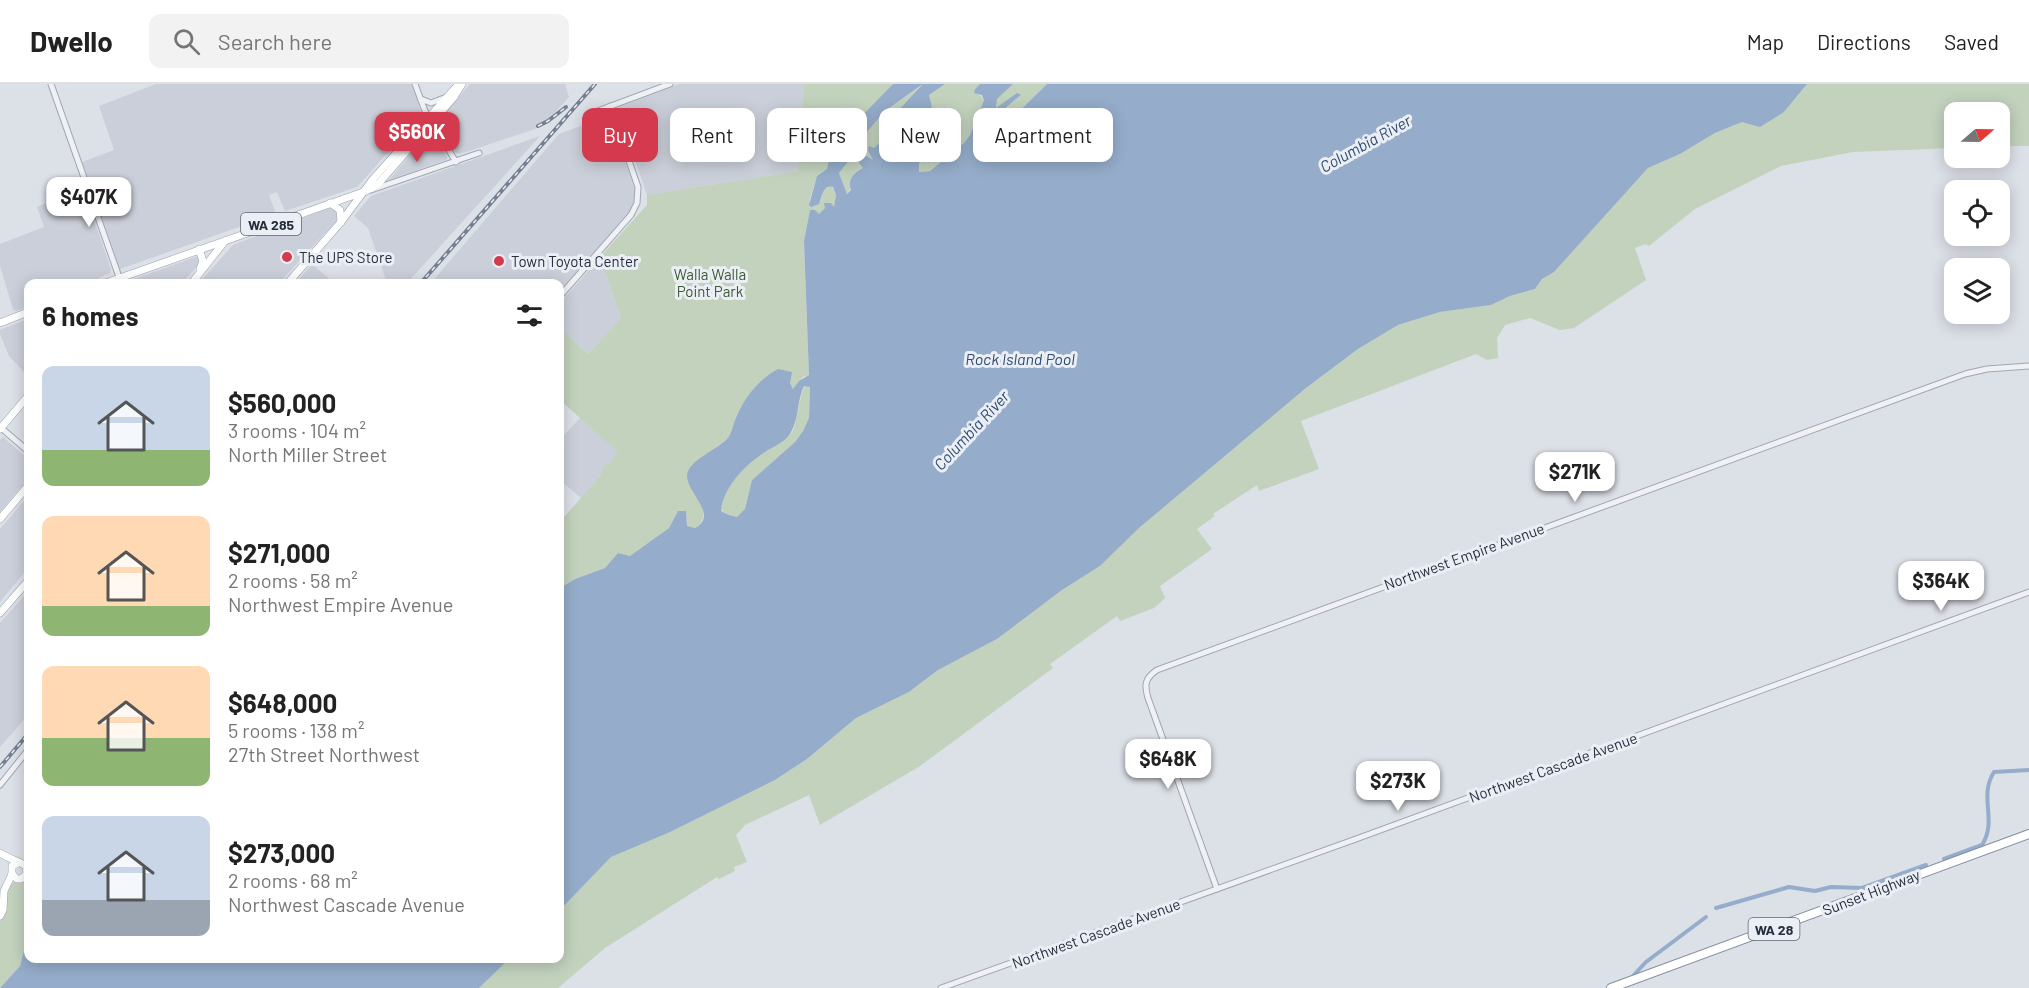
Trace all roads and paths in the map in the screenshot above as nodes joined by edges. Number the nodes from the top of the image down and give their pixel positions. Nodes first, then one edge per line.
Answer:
1 (51, 84) edge
2 (415, 84) edge
3 (460, 84) edge
4 (670, 84) edge
5 (420, 99) junction
6 (444, 99) junction
7 (610, 106) junction
8 (605, 108) edge
9 (430, 120) junction
10 (479, 153) dead end
11 (456, 162) junction
12 (366, 191) junction
13 (330, 203) junction
14 (341, 222) junction
15 (226, 240) junction
16 (199, 249) junction
17 (119, 279) edge
18 (122, 279) edge
19 (194, 279) edge
20 (195, 279) edge
21 (291, 279) edge
22 (564, 291) edge
23 (24, 314) edge
24 (0, 323) edge
25 (2029, 366) edge
26 (24, 401) edge
27 (0, 428) edge
28 (24, 448) edge
29 (24, 491) edge
30 (0, 519) edge
31 (24, 586) edge
32 (2029, 592) edge
33 (0, 614) edge
34 (24, 755) edge
35 (0, 785) edge
36 (2029, 834) edge
37 (0, 853) edge
38 (0, 859) edge
39 (24, 864) edge
40 (24, 865) edge
41 (13, 874) junction
42 (24, 876) edge
43 (1217, 889) junction
44 (0, 916) edge
45 (941, 988) edge
46 (1611, 988) edge

1 - 17 street
2 - 5 street
3 - 6 main road, WA 285
3 - 9 main road, WA 285
4 - 7 street
5 - 6 street
5 - 9 street
6 - 9 main road, WA 285
7 - 8 street
7 - 22 street
9 - 11 street
9 - 12 main road, WA 285
10 - 11 street
11 - 12 street
12 - 13 main road, WA 285
12 - 14 main road
13 - 14 main road
13 - 15 main road, WA 285
14 - 21 main road
15 - 16 main road, WA 285
15 - 20 main road, WA 285
16 - 18 main road, WA 285
16 - 19 main road, WA 285
23 - 24 main road
25 - 43 street, Northwest Empire Avenue
26 - 27 main road
27 - 28 street
29 - 30 main road
31 - 33 main road
32 - 43 street, Northwest Cascade Avenue
34 - 35 street
36 - 46 highway, Sunset Highway / WA 28
37 - 39 main road
38 - 41 main road
40 - 41 main road
41 - 42 main road
41 - 44 main road
43 - 45 street, Northwest Cascade Avenue

